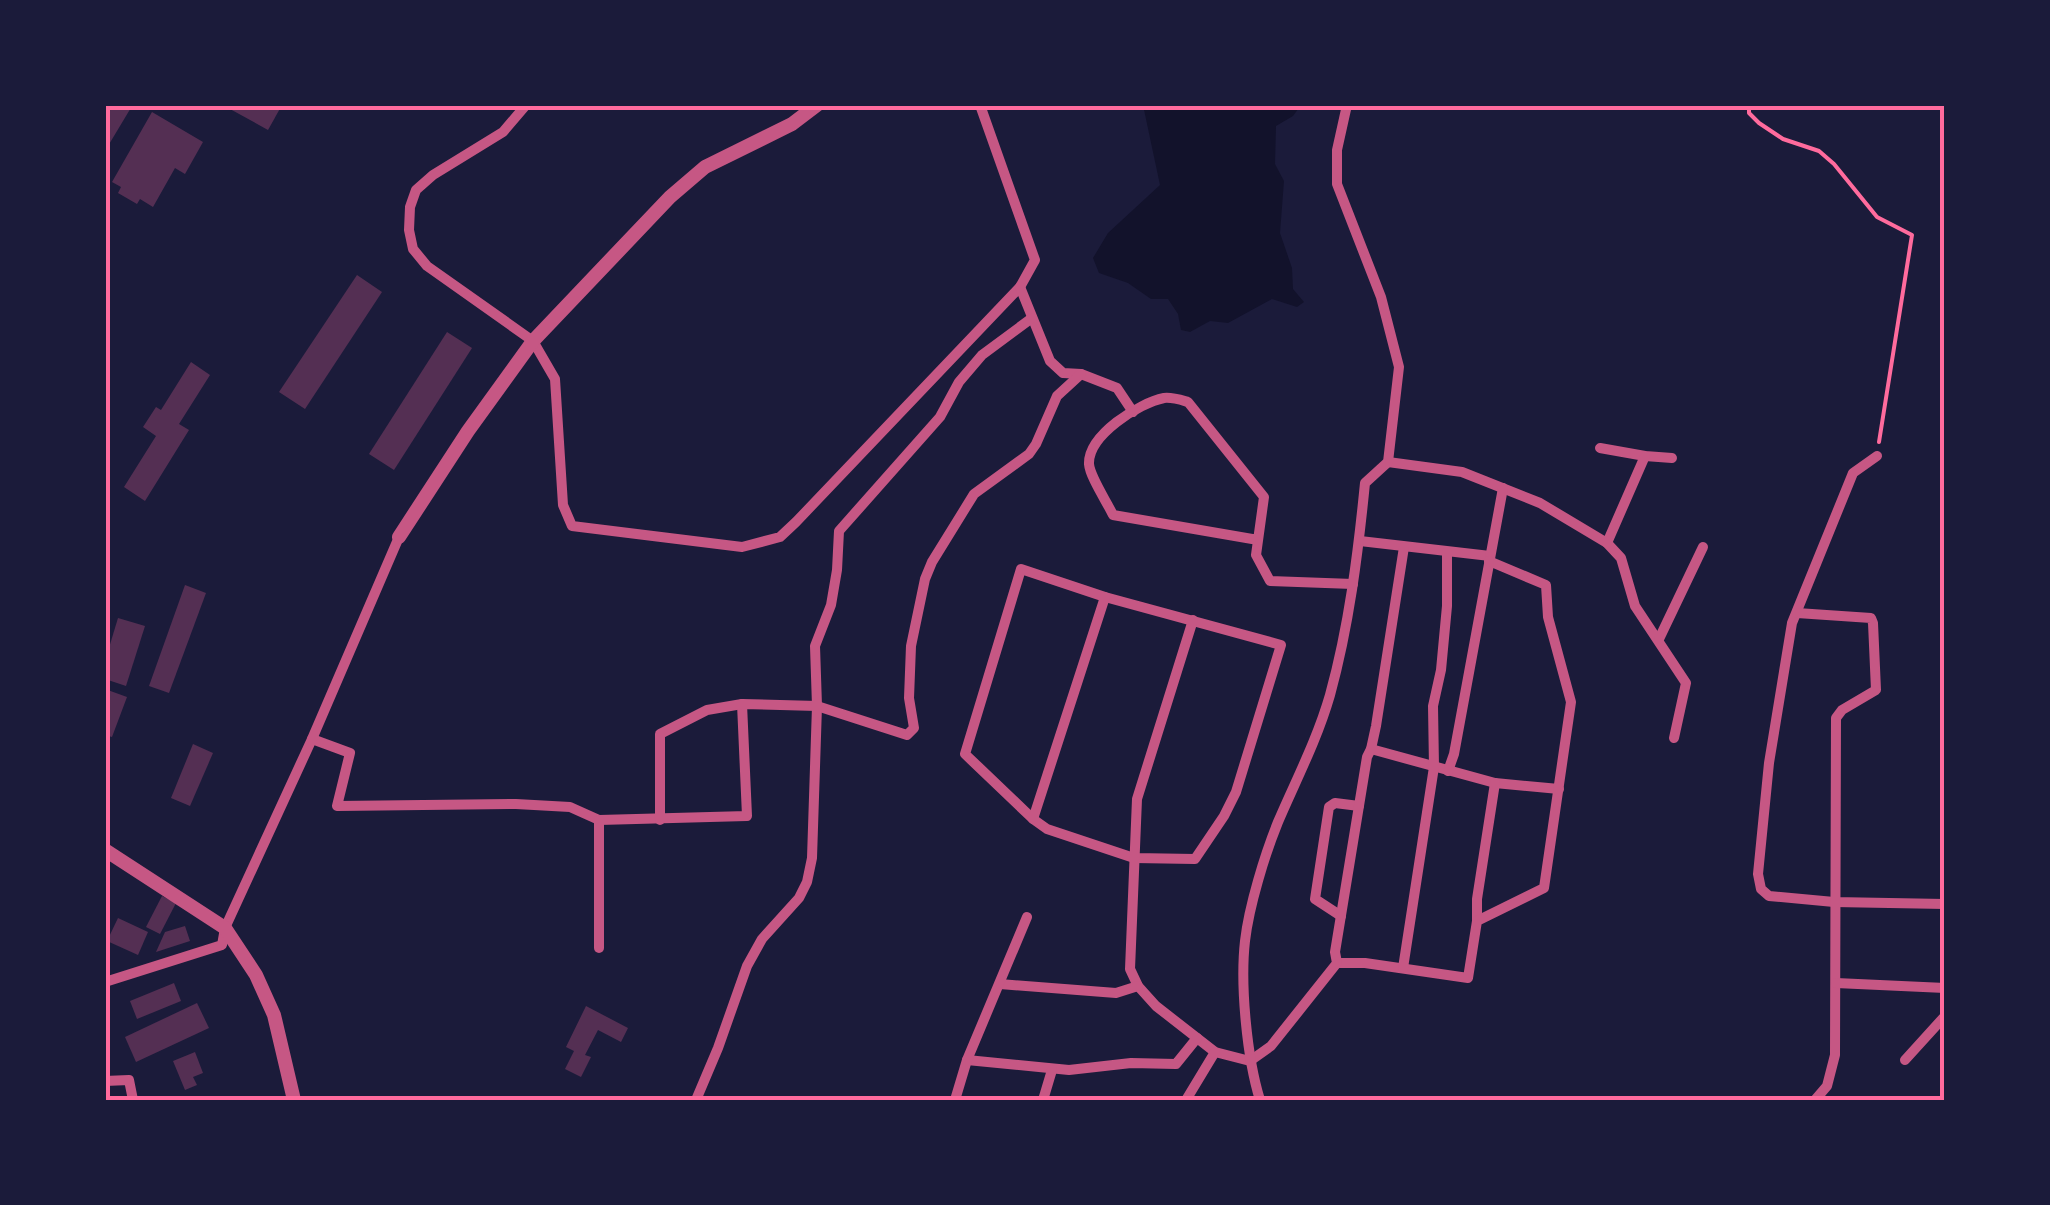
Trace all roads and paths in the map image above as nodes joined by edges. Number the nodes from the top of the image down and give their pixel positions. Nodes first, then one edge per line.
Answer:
1 (526, 105) edge
2 (832, 105) edge
3 (980, 105) edge
4 (1347, 105) edge
5 (1749, 105) edge
6 (814, 107) edge
7 (1020, 286) junction
8 (1032, 318) junction
9 (533, 342) junction
10 (1081, 374) junction
11 (1133, 412) junction
12 (1600, 448) dead end
13 (1645, 456) junction
14 (1877, 456) joint
15 (1672, 458) dead end
16 (1388, 462) junction
17 (1503, 488) junction
18 (399, 537) joint
19 (1258, 540) junction
20 (1360, 541) junction
21 (1607, 543) junction
22 (1703, 547) dead end
23 (1404, 548) junction
24 (1447, 552) junction
25 (1489, 558) junction
26 (1353, 584) junction
27 (1105, 597) junction
28 (1797, 612) junction
29 (1193, 620) junction
30 (1659, 639) junction
31 (742, 704) junction
32 (817, 706) junction
33 (1674, 738) dead end
34 (312, 739) junction
35 (1371, 749) junction
36 (1434, 767) junction
37 (1448, 772) junction
38 (1496, 783) junction
39 (1559, 789) junction
40 (1359, 806) junction
41 (1033, 818) junction
42 (599, 820) junction
43 (660, 820) junction
44 (105, 850) edge
45 (1134, 858) junction
46 (1834, 902) junction
47 (1945, 904) edge
48 (1341, 916) junction
49 (1027, 917) dead end
50 (1477, 921) junction
51 (225, 928) junction
52 (600, 948) dead end
53 (1337, 962) junction
54 (1403, 968) junction
55 (105, 982) edge
56 (1836, 983) junction
57 (1000, 984) junction
58 (1138, 986) junction
59 (1945, 988) edge
60 (1945, 1016) edge
61 (1197, 1038) junction
62 (1215, 1052) junction
63 (967, 1060) junction
64 (1905, 1060) dead end
65 (1250, 1061) junction
66 (1052, 1070) junction
67 (105, 1081) edge
68 (134, 1100) edge
69 (294, 1100) edge
70 (696, 1100) edge
71 (956, 1100) edge
72 (1043, 1100) edge
73 (1186, 1100) edge
74 (1260, 1100) edge
75 (1815, 1100) edge

1 - 9 street
2 - 6 street
3 - 7 street
4 - 16 street
5 - 14 path
6 - 9 street
7 - 8 street
7 - 9 street
8 - 10 street
8 - 32 street
9 - 18 street
10 - 11 street
10 - 32 street
11 - 19 street
11 - 19 street
12 - 13 street
13 - 15 street
13 - 21 street
14 - 28 street
16 - 17 street
16 - 20 street
17 - 21 street
17 - 25 street
18 - 34 street
19 - 26 street
20 - 23 street
20 - 26 street
21 - 30 street
22 - 30 street
23 - 24 street
23 - 35 street
24 - 25 street
24 - 36 street
25 - 37 street
25 - 39 street
26 - 65 street
27 - 29 street
27 - 41 street
27 - 41 street
28 - 46 street
28 - 46 street
29 - 45 street
29 - 45 street
30 - 33 street
31 - 32 street
31 - 43 street
31 - 43 street
32 - 70 street
34 - 42 street
34 - 51 street
35 - 36 street
35 - 40 street
36 - 37 street
36 - 54 street
37 - 38 street
38 - 39 street
38 - 50 street
39 - 50 street
40 - 48 street
40 - 48 street
41 - 45 street
42 - 43 street
42 - 52 street
44 - 51 street
45 - 58 street
46 - 47 street
46 - 56 street
48 - 53 street
49 - 57 street
50 - 54 street
51 - 55 street
51 - 69 street
53 - 54 street
53 - 65 street
56 - 59 street
56 - 75 street
57 - 58 street
57 - 63 street
58 - 61 street
60 - 64 street
61 - 62 street
61 - 66 street
62 - 65 street
62 - 73 street
63 - 66 street
63 - 71 street
65 - 74 street
66 - 72 street
67 - 68 street

